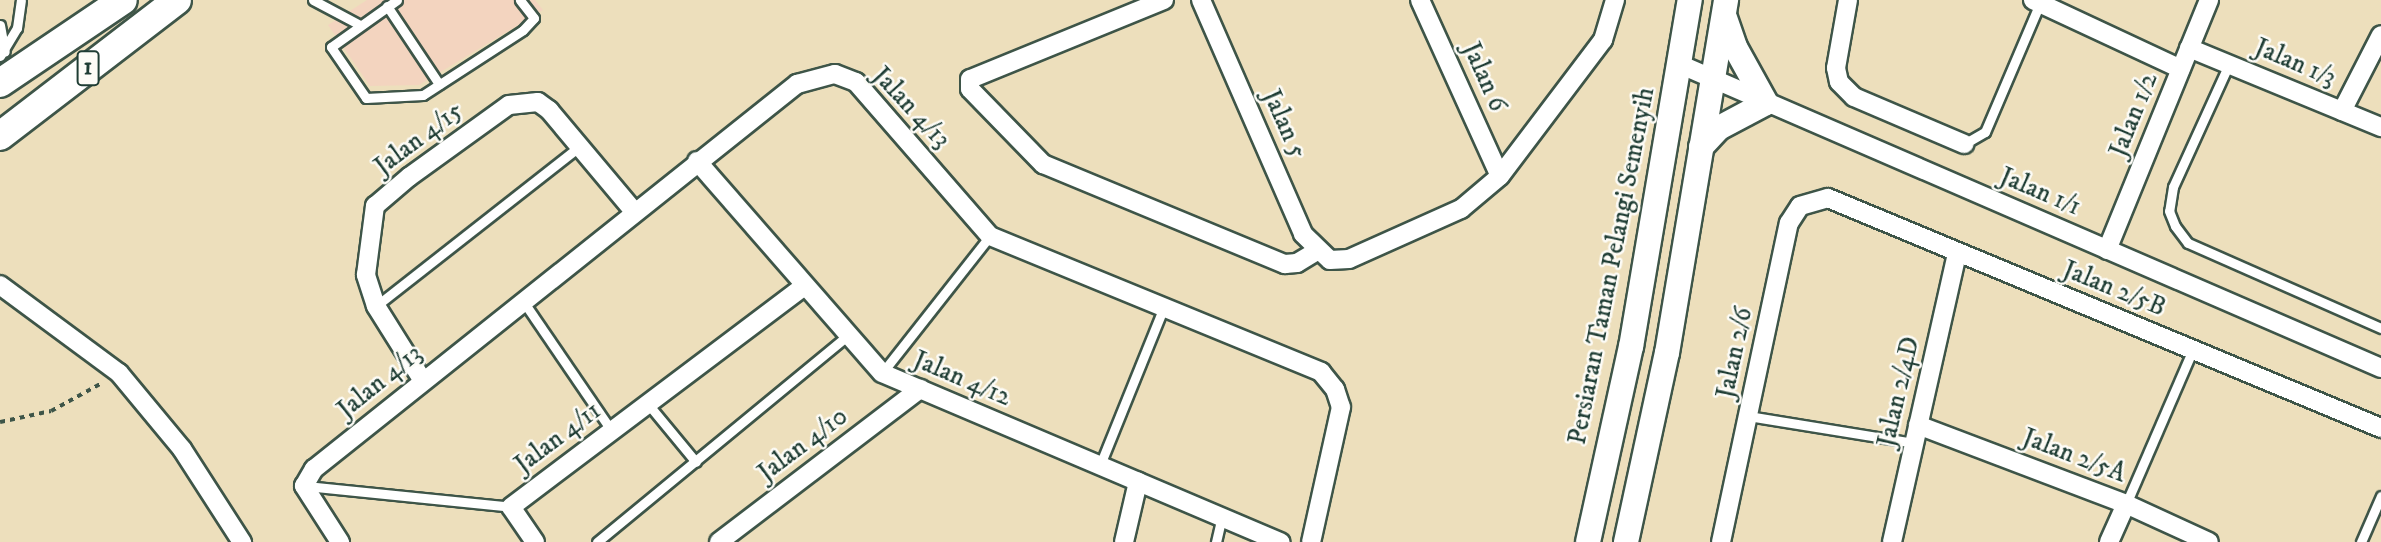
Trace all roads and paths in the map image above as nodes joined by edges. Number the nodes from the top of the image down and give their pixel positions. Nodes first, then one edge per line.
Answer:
1 (21, 0) edge
2 (123, 0) edge
3 (177, 0) edge
4 (313, 0) edge
5 (397, 0) edge
6 (520, 0) edge
7 (1164, 0) edge
8 (1201, 0) edge
9 (1420, 0) edge
10 (1615, 0) edge
11 (1690, 0) edge
12 (1848, 0) edge
13 (2209, 0) edge
14 (2038, 1) edge
15 (387, 6) junction
16 (1725, 7) edge
17 (0, 25) edge
18 (360, 25) junction
19 (2381, 35) edge
20 (2189, 48) junction
21 (2, 54) edge
22 (1679, 64) junction
23 (2229, 64) junction
24 (2180, 69) junction
25 (1713, 78) junction
26 (0, 83) edge
27 (439, 84) junction
28 (1766, 103) junction
29 (2342, 111) junction
30 (2381, 127) edge
31 (0, 136) edge
32 (1964, 144) joint
33 (580, 146) junction
34 (1701, 147) junction
35 (697, 161) junction
36 (1500, 176) junction
37 (1828, 198) joint
38 (633, 210) junction
39 (990, 236) junction
40 (2108, 250) junction
41 (1957, 253) junction
42 (1323, 255) junction
43 (0, 285) edge
44 (803, 286) junction
45 (523, 301) junction
46 (376, 306) junction
47 (1163, 309) junction
48 (2381, 328) edge
49 (847, 336) junction
50 (2193, 349) junction
51 (2381, 368) edge
52 (119, 373) junction
53 (882, 373) junction
54 (423, 381) junction
55 (920, 389) junction
56 (648, 404) junction
57 (1748, 416) junction
58 (0, 422) edge
59 (2381, 428) edge
60 (611, 430) junction
61 (1916, 434) junction
62 (696, 462) junction
63 (1100, 466) junction
64 (1138, 482) junction
65 (308, 492) junction
66 (2381, 496) edge
67 (2126, 504) junction
68 (511, 507) junction
69 (1222, 517) junction
70 (242, 542) edge
71 (341, 542) edge
72 (535, 542) edge
73 (597, 542) edge
74 (719, 542) edge
75 (1124, 542) edge
76 (1216, 542) edge
77 (1281, 542) edge
78 (1311, 542) edge
79 (1588, 542) edge
80 (1626, 542) edge
81 (1721, 542) edge
82 (1892, 542) edge
83 (2109, 542) edge
84 (2209, 542) edge
85 (2361, 542) edge

1 - 21 lane
2 - 26 main road, 1
3 - 31 main road, 1
4 - 18 lane
5 - 15 lane
6 - 27 lane
7 - 42 street
8 - 42 street, Jalan 5
9 - 36 street, Jalan 6
10 - 36 street
11 - 22 street, Persiaran Taman Pelangi Semenyih
12 - 32 street
13 - 20 street, Jalan 1/2
14 - 24 street
14 - 32 lane
15 - 18 lane
15 - 27 lane
16 - 25 street
16 - 28 street
17 - 21 lane
18 - 27 lane
19 - 29 street
20 - 23 street, Jalan 1/3
20 - 24 street, Jalan 1/2
22 - 25 street, Jalan 1/1
22 - 79 street, Persiaran Taman Pelangi Semenyih
23 - 29 street, Jalan 1/3
23 - 48 lane
24 - 40 street, Jalan 1/2
25 - 28 street, Jalan 1/1
25 - 34 street
28 - 34 street
28 - 40 street, Jalan 1/1
29 - 30 street, Jalan 1/3
33 - 38 street, Jalan 4/15
33 - 46 lane
33 - 46 street, Jalan 4/15
34 - 80 street
35 - 38 street, Jalan 4/13
35 - 39 street, Jalan 4/13
35 - 44 street, Jalan 4/12
36 - 42 street
37 - 41 street, Jalan 2/5B
37 - 57 street, Jalan 2/6
38 - 45 street, Jalan 4/13
39 - 47 street, Jalan 4/13
39 - 53 lane
40 - 51 street, Jalan 1/1
41 - 50 street, Jalan 2/5B
41 - 61 street, Jalan 2/4D
43 - 52 street
44 - 49 street, Jalan 4/12
44 - 56 street, Jalan 4/11
45 - 54 street, Jalan 4/13
45 - 60 lane
46 - 54 street, Jalan 4/15
47 - 63 lane
47 - 78 street, Jalan 4/13
49 - 53 street, Jalan 4/12
49 - 62 lane
50 - 59 street, Jalan 2/5B
50 - 67 lane
52 - 58 path
52 - 70 street
53 - 55 street, Jalan 4/12
54 - 65 street, Jalan 4/13
55 - 63 street, Jalan 4/12
55 - 74 street, Jalan 4/10
56 - 60 street, Jalan 4/11
56 - 62 lane
57 - 61 lane
57 - 81 street, Jalan 2/6
60 - 68 street, Jalan 4/11
61 - 67 street, Jalan 2/5A
61 - 82 street, Jalan 2/4D
62 - 73 lane
63 - 64 street, Jalan 4/12
64 - 69 street, Jalan 4/12
64 - 75 street
65 - 68 lane, Jalan 4/11
65 - 71 street
66 - 85 lane
67 - 83 street
67 - 84 street, Jalan 2/5A
68 - 72 street
69 - 76 lane
69 - 77 street, Jalan 4/12

